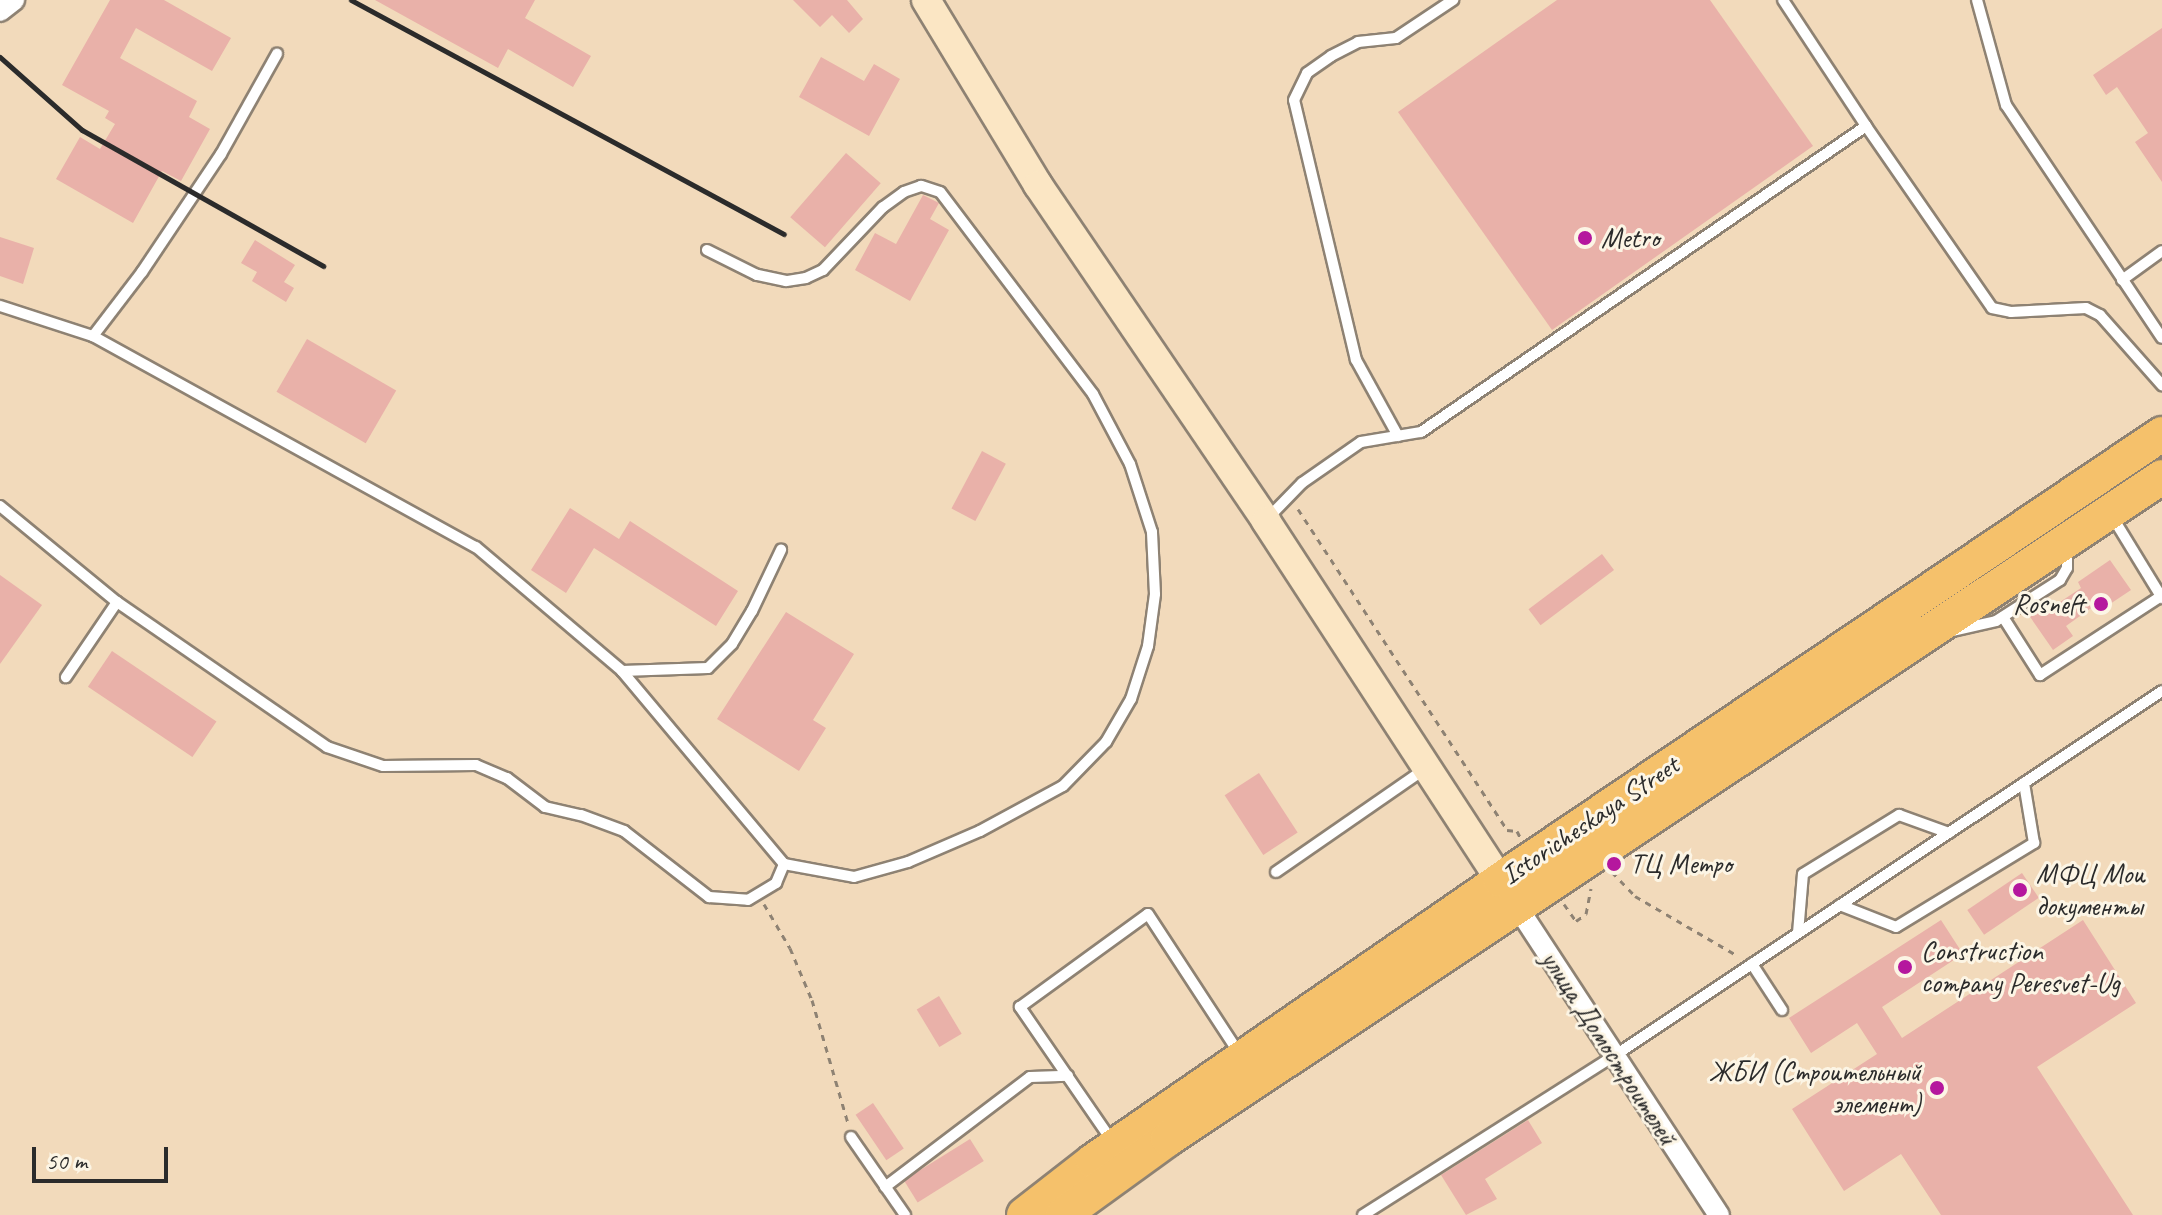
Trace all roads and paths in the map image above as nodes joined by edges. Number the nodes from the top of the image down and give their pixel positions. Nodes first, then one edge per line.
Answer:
1 (14, 0) edge
2 (926, 0) edge
3 (1453, 0) edge
4 (1783, 0) edge
5 (1977, 0) edge
6 (0, 11) edge
7 (277, 54) dead end
8 (1866, 126) junction
9 (707, 250) dead end
10 (2162, 251) edge
11 (2122, 280) junction
12 (0, 306) edge
13 (93, 336) junction
14 (2162, 338) edge
15 (2162, 385) edge
16 (2162, 434) edge
17 (1398, 436) junction
18 (2162, 477) edge
19 (1289, 496) junction
20 (0, 506) edge
21 (2109, 512) junction
22 (1266, 521) junction
23 (2067, 539) junction
24 (781, 550) dead end
25 (2161, 597) edge
26 (117, 602) junction
27 (2003, 617) junction
28 (1914, 638) junction
29 (622, 671) junction
30 (66, 677) dead end
31 (2162, 691) edge
32 (1427, 768) junction
33 (2024, 783) junction
34 (1949, 833) junction
35 (784, 864) junction
36 (1542, 871) junction
37 (1276, 872) dead end
38 (759, 894) junction
39 (1509, 894) junction
40 (1840, 905) junction
41 (1798, 933) junction
42 (1752, 964) junction
43 (1782, 1010) dead end
44 (1614, 1056) junction
45 (1242, 1058) junction
46 (1068, 1076) junction
47 (851, 1137) joint
48 (1116, 1145) junction
49 (885, 1187) junction
50 (905, 1215) edge
51 (1024, 1215) edge
52 (1063, 1215) edge
53 (1363, 1215) edge
54 (1719, 1215) edge

1 - 6 street
2 - 22 main road
3 - 17 lane
4 - 8 lane
5 - 11 lane
7 - 13 lane
8 - 15 lane
8 - 17 lane
9 - 35 lane
10 - 11 lane
11 - 14 lane
12 - 13 lane
13 - 29 lane
16 - 36 highway, Istoricheskaya Street
17 - 19 lane
18 - 21 highway, Istoricheskaya Street
19 - 22 lane
19 - 36 path
20 - 26 lane
21 - 23 highway, Istoricheskaya Street
21 - 25 lane
22 - 32 main road
23 - 27 lane
23 - 28 highway, Istoricheskaya Street
24 - 29 lane
25 - 27 lane
26 - 30 lane
26 - 38 lane
27 - 28 lane
28 - 36 highway, Istoricheskaya Street
29 - 35 lane
31 - 33 lane
32 - 37 lane
32 - 39 main road
33 - 34 lane
33 - 40 lane
34 - 40 lane
34 - 41 lane
35 - 38 lane
36 - 39 highway, Istoricheskaya Street
36 - 42 path
38 - 47 path
39 - 44 street, улица Домостроителей
39 - 45 highway, Istoricheskaya Street
39 - 52 highway, Istoricheskaya Street
40 - 41 lane
41 - 42 lane
42 - 43 lane
42 - 44 lane
44 - 53 lane
44 - 54 street, улица Домостроителей
45 - 46 lane
45 - 48 highway, Istoricheskaya Street
46 - 48 lane
46 - 49 lane
47 - 49 lane
48 - 51 highway, Istoricheskaya Street
49 - 50 lane

